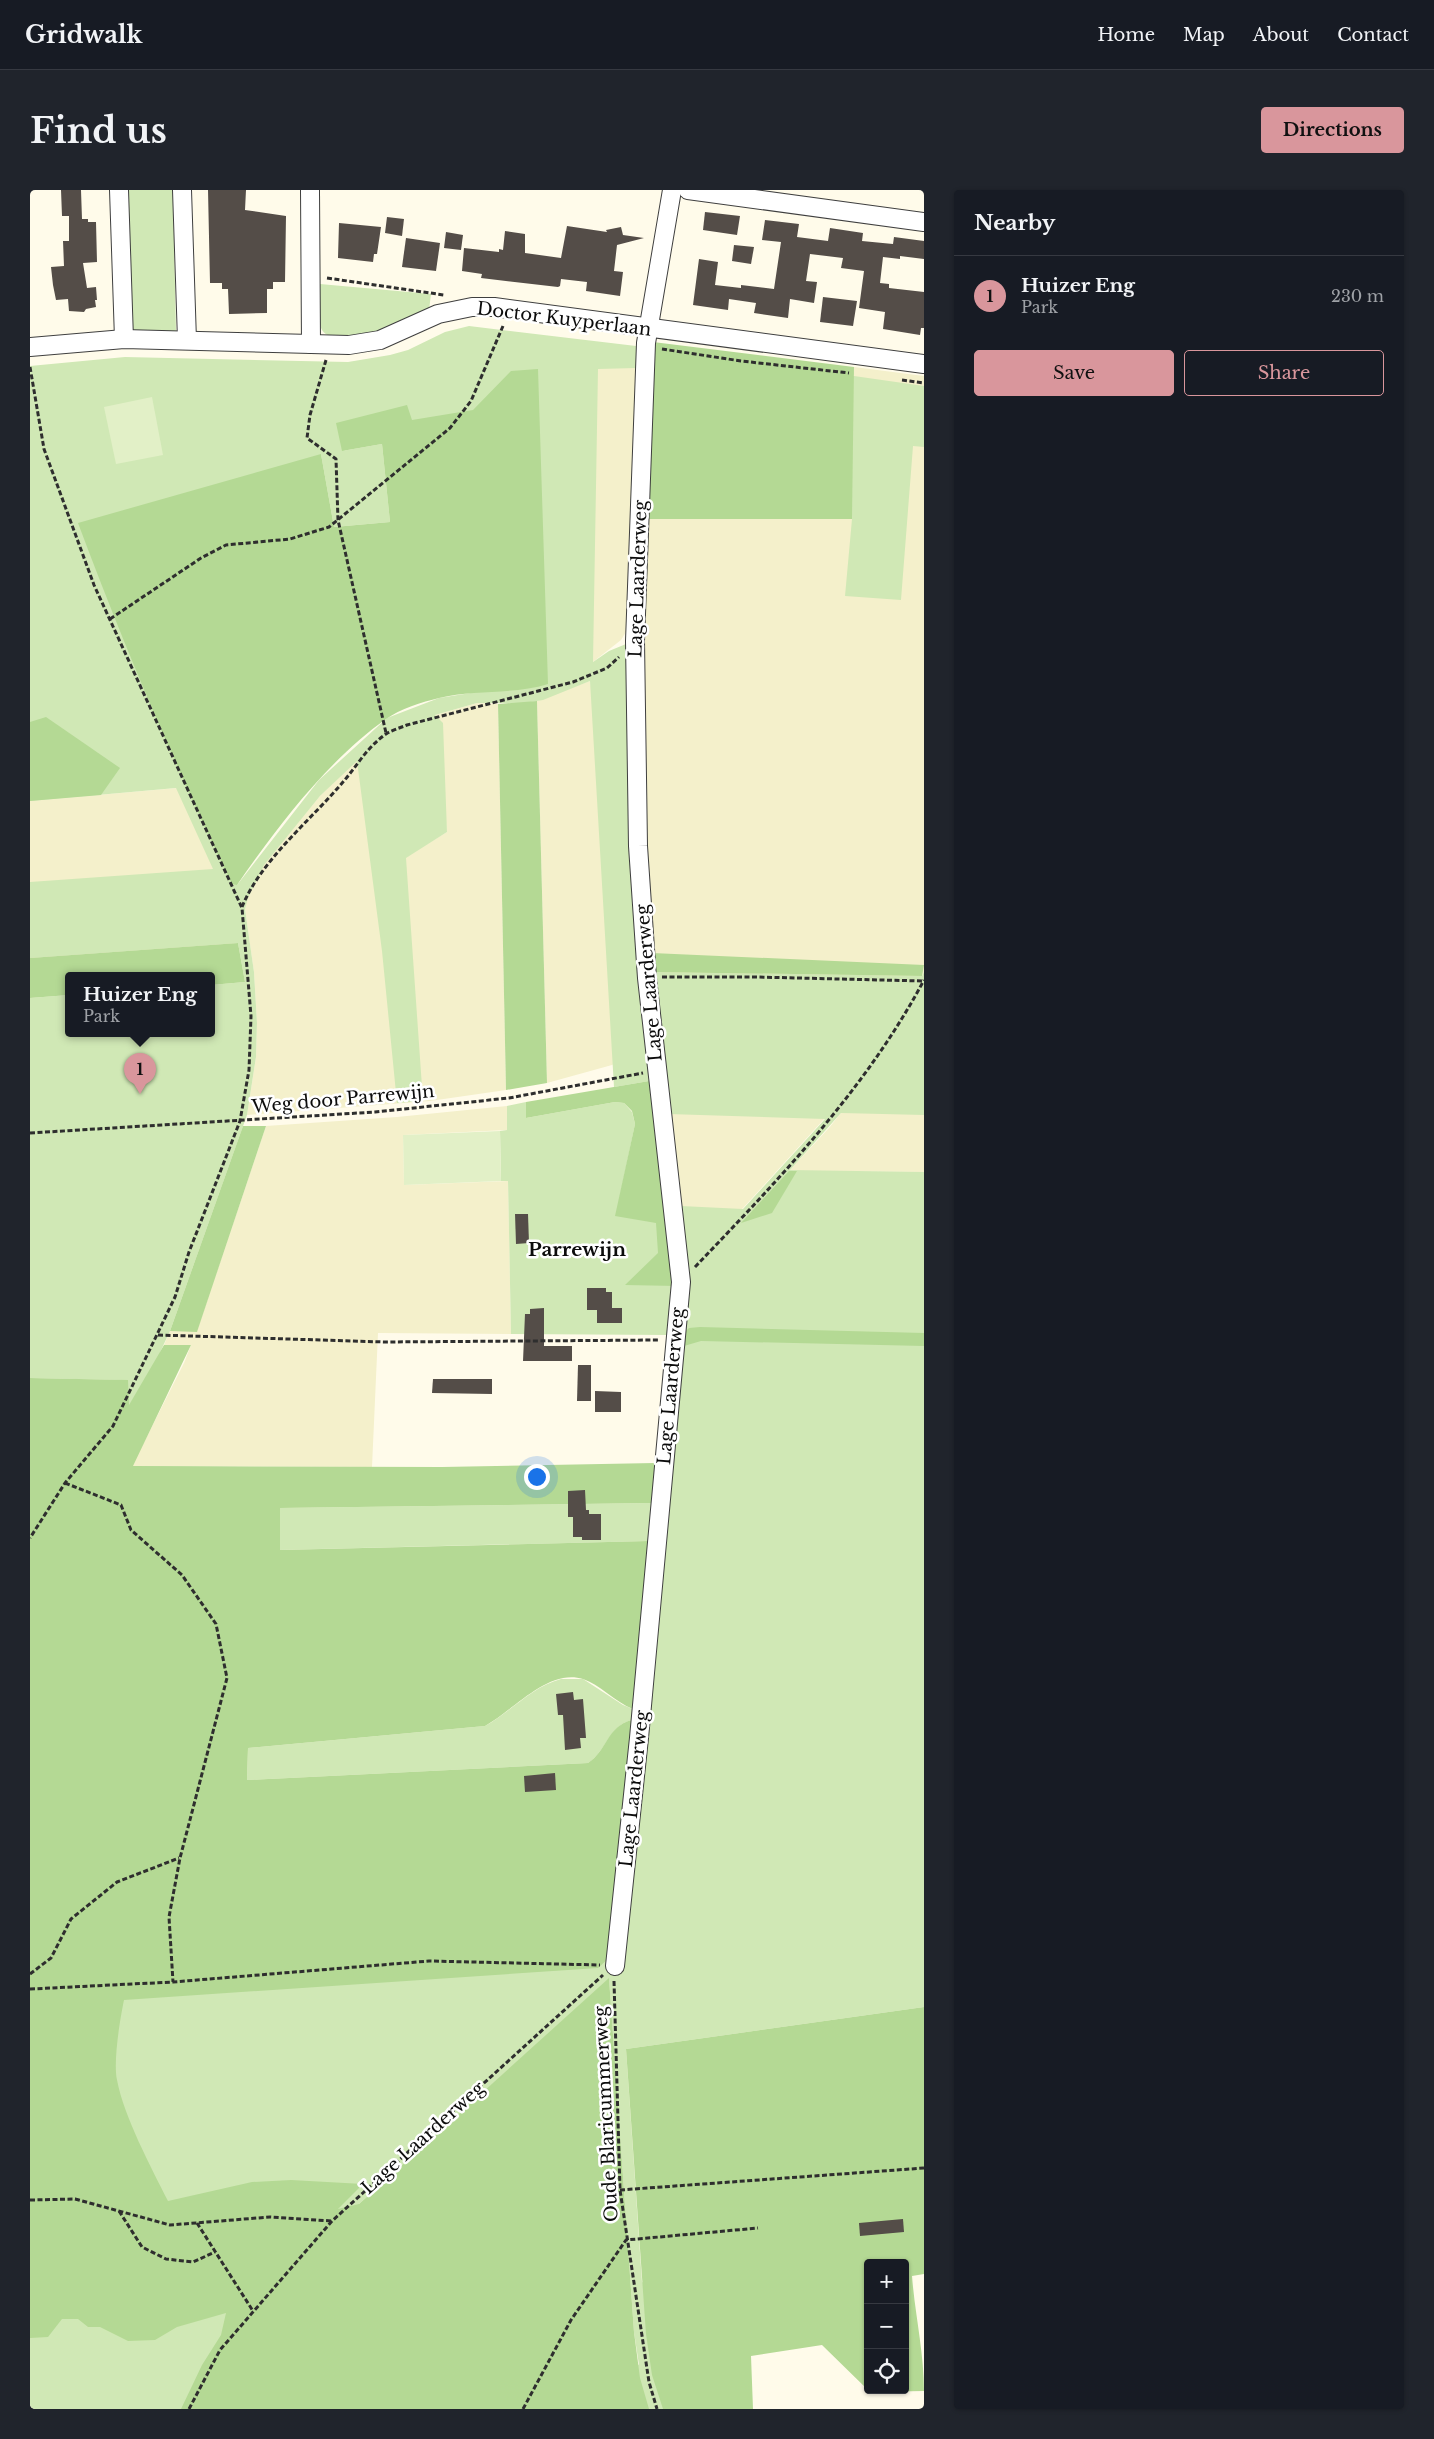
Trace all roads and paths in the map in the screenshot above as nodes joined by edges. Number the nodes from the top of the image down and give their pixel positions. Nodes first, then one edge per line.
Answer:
1 (119, 190) edge
2 (182, 190) edge
3 (310, 190) edge
4 (672, 190) edge
5 (688, 190) edge
6 (924, 222) edge
7 (311, 276) junction
8 (448, 295) dead end
9 (503, 326) dead end
10 (647, 336) junction
11 (124, 339) junction
12 (187, 340) junction
13 (311, 344) junction
14 (30, 347) edge
15 (327, 358) dead end
16 (924, 364) edge
17 (30, 367) edge
18 (859, 374) dead end
19 (896, 379) dead end
20 (924, 383) edge
21 (338, 520) junction
22 (110, 619) junction
23 (635, 641) junction
24 (386, 733) junction
25 (242, 908) junction
26 (647, 978) junction
27 (924, 981) edge
28 (656, 1071) junction
29 (240, 1121) junction
30 (30, 1133) edge
31 (681, 1282) junction
32 (158, 1335) junction
33 (652, 1340) dead end
34 (65, 1483) junction
35 (30, 1538) edge
36 (180, 1858) junction
37 (616, 1966) junction
38 (30, 1974) edge
39 (173, 1982) junction
40 (30, 1989) edge
41 (924, 2168) edge
42 (620, 2190) junction
43 (30, 2200) edge
44 (119, 2211) junction
45 (332, 2221) junction
46 (197, 2223) junction
47 (758, 2228) dead end
48 (626, 2240) junction
49 (215, 2252) junction
50 (253, 2311) junction
51 (189, 2409) edge
52 (523, 2409) edge
53 (657, 2409) edge

1 - 11 street
2 - 12 street
3 - 7 street
4 - 10 street, Lage Laarderweg
5 - 6 street
7 - 8 path
7 - 13 street
9 - 21 path
10 - 13 street, Doctor Kuyperlaan
10 - 16 street, Doctor Kuyperlaan
10 - 18 path
10 - 23 street, Lage Laarderweg
11 - 12 street, Doctor Kuyperlaan
11 - 14 street, Doctor Kuyperlaan
12 - 13 street, Doctor Kuyperlaan
15 - 21 path
17 - 22 path
19 - 20 path
21 - 22 path
21 - 24 path
22 - 25 path
23 - 24 path
23 - 26 street, Lage Laarderweg
24 - 25 path
25 - 29 path
26 - 27 path
26 - 28 street, Lage Laarderweg
27 - 31 path
28 - 29 path, Weg door Parrewijn
28 - 31 street, Lage Laarderweg
29 - 30 path, Weg door Parrewijn
29 - 32 path
31 - 37 street, Lage Laarderweg
32 - 33 path
32 - 34 path
34 - 35 path
34 - 36 path
36 - 38 path
36 - 39 path
37 - 39 path
37 - 42 path, Oude Blaricummerweg
37 - 45 path, Lage Laarderweg
39 - 40 path
41 - 42 path
42 - 48 path, Oude Blaricummerweg
43 - 44 path
44 - 46 path
44 - 49 path
45 - 46 path
45 - 50 path, Lage Laarderweg
46 - 49 path
47 - 48 path
48 - 52 path
48 - 53 path, Oude Blaricummerweg
49 - 50 path
50 - 51 path, Lage Laarderweg

